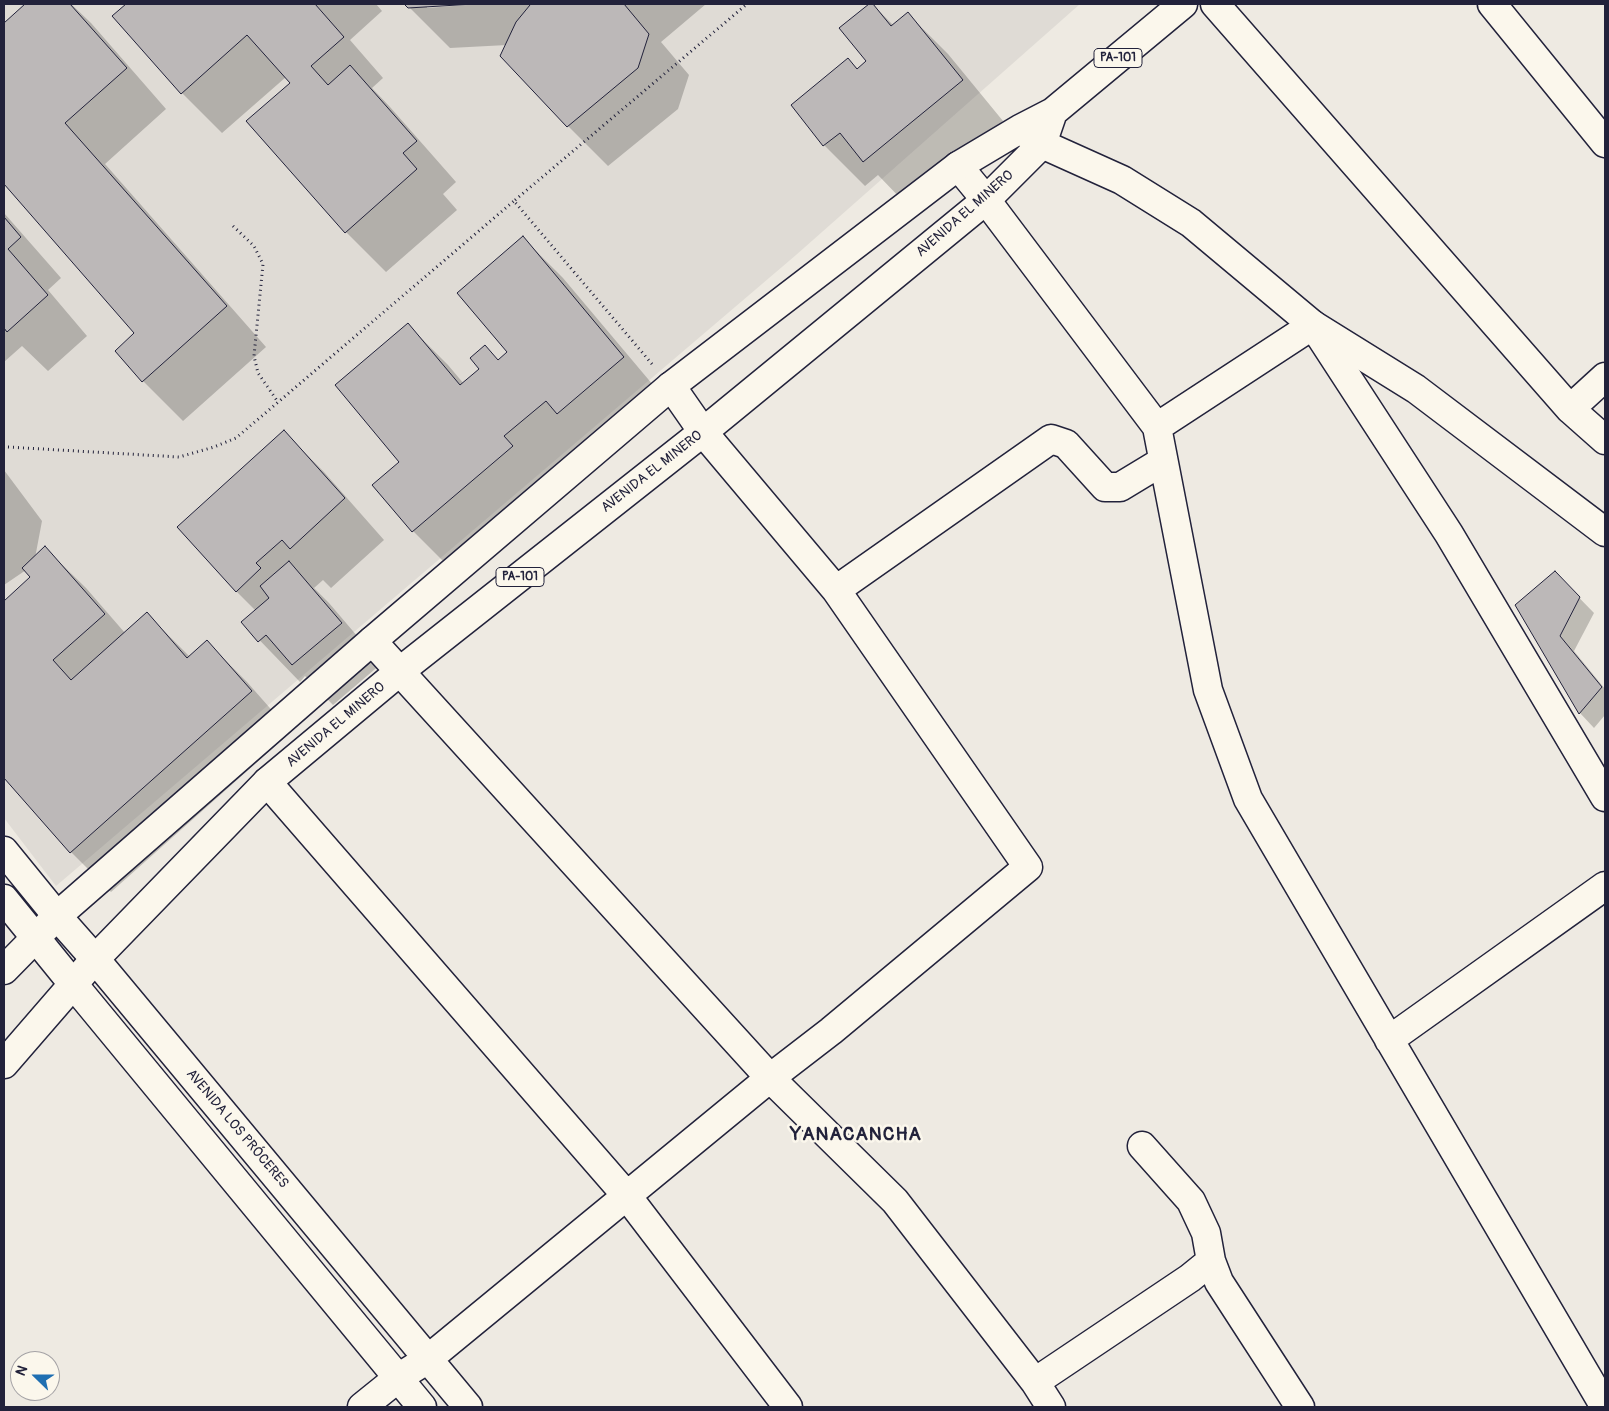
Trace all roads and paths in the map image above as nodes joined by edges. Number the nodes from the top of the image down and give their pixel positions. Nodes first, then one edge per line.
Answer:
1 (748, 4) edge
2 (1183, 4) edge
3 (1215, 4) edge
4 (1492, 4) edge
5 (1031, 136) junction
6 (1605, 143) edge
7 (958, 166) junction
8 (986, 200) junction
9 (514, 201) junction
10 (233, 226) dead end
11 (1313, 325) junction
12 (1605, 377) edge
13 (670, 386) junction
14 (278, 402) junction
15 (1570, 409) junction
16 (1157, 427) junction
17 (703, 432) junction
18 (1605, 440) edge
19 (8, 447) dead end
20 (1163, 461) junction
21 (1600, 531) edge
22 (836, 590) junction
23 (372, 641) junction
24 (399, 672) junction
25 (267, 782) junction
26 (204, 788) junction
27 (1605, 797) edge
28 (230, 819) junction
29 (4, 851) edge
30 (1605, 886) edge
31 (4, 899) edge
32 (57, 916) junction
33 (35, 937) junction
34 (96, 959) junction
35 (4, 970) edge
36 (73, 984) junction
37 (1389, 1040) junction
38 (4, 1064) edge
39 (770, 1078) junction
40 (1142, 1146) dead end
41 (627, 1196) junction
42 (1211, 1261) junction
43 (428, 1359) junction
44 (398, 1378) junction
45 (1035, 1382) junction
46 (362, 1407) edge
47 (422, 1407) edge
48 (468, 1407) edge
49 (788, 1407) edge
50 (1051, 1407) edge
51 (1300, 1407) edge
52 (1605, 1407) edge

1 - 9 path
2 - 5 street, AVENIDA EL MINERO / PA-101
3 - 15 street
4 - 6 street
5 - 7 street, AVENIDA EL MINERO / PA-101
5 - 8 street, AVENIDA EL MINERO / PA-101
5 - 11 street
7 - 8 street
7 - 13 street, AVENIDA EL MINERO / PA-101
8 - 16 street
8 - 17 street, AVENIDA EL MINERO / PA-101
9 - 13 path
9 - 14 path
10 - 14 path
11 - 16 street
11 - 21 street
11 - 27 street
12 - 15 street
13 - 17 street
13 - 23 street, AVENIDA EL MINERO / PA-101
14 - 19 path
15 - 18 street
16 - 20 street
17 - 22 street
17 - 24 street, AVENIDA EL MINERO / PA-101
20 - 22 street
20 - 37 street
22 - 39 street
23 - 24 street
23 - 26 street, AVENIDA EL MINERO / PA-101
24 - 25 street, AVENIDA EL MINERO / PA-101
24 - 39 street
25 - 28 street, AVENIDA EL MINERO / PA-101
25 - 41 street
26 - 28 street
26 - 32 street, AVENIDA EL MINERO / PA-101
28 - 34 street, AVENIDA EL MINERO / PA-101
29 - 32 street, AVENIDA LOS PRÓCERES
30 - 37 street
31 - 33 street
32 - 33 street, AVENIDA EL MINERO / PA-101
32 - 34 street, AVENIDA LOS PRÓCERES
33 - 35 street, AVENIDA EL MINERO / PA-101
33 - 36 street
34 - 36 street, AVENIDA EL MINERO / PA-101
34 - 43 street, AVENIDA LOS PRÓCERES
36 - 38 street, AVENIDA EL MINERO / PA-101
36 - 44 street
37 - 52 street
39 - 41 street
39 - 45 street
40 - 42 street
41 - 43 street
41 - 49 street
42 - 45 street
42 - 51 street
43 - 44 street
43 - 48 street, AVENIDA LOS PRÓCERES
44 - 46 street
44 - 47 street
45 - 50 street

